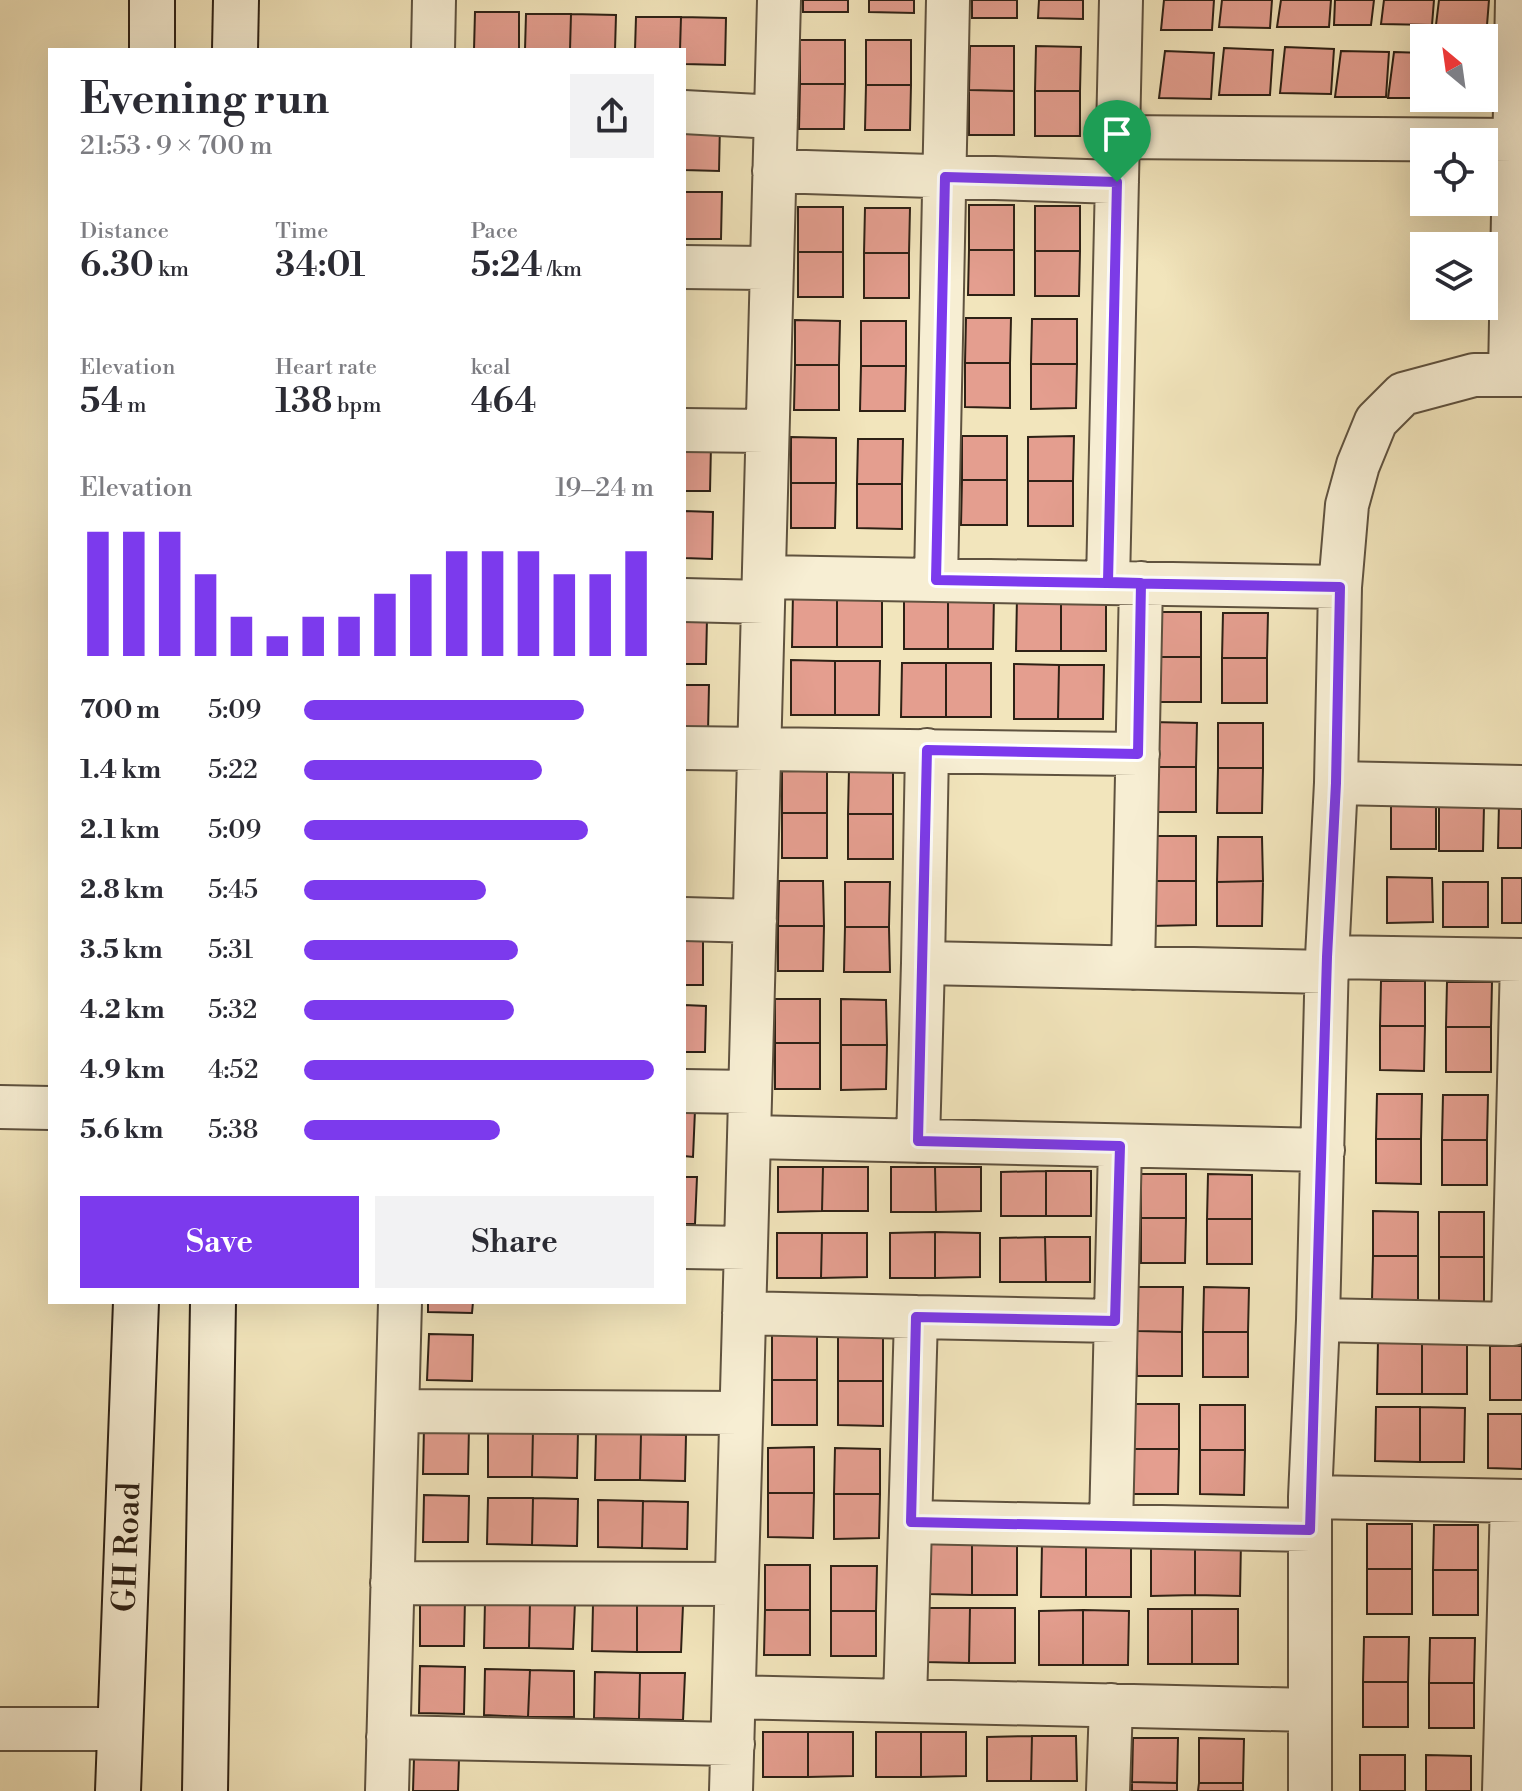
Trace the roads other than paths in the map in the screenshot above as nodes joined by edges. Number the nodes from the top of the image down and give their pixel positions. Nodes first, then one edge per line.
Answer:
1 (152, 0) edge
2 (236, 0) edge
3 (434, 0) edge
4 (779, 0) edge
5 (948, 0) edge
6 (1121, 0) edge
7 (1517, 0) edge
8 (152, 48) edge
9 (235, 48) edge
10 (433, 48) edge
11 (686, 112) edge
12 (776, 117) junction
13 (1118, 137) junction
14 (1517, 162) edge
15 (774, 171) junction
16 (945, 177) junction
17 (1117, 182) junction
18 (686, 267) edge
19 (772, 268) junction
20 (1516, 375) edge
21 (686, 430) edge
22 (767, 431) junction
23 (936, 580) junction
24 (1124, 583) junction
25 (1340, 587) junction
26 (763, 590) junction
27 (686, 600) edge
28 (686, 748) edge
29 (759, 748) junction
30 (927, 750) junction
31 (1138, 754) junction
32 (1336, 783) junction
33 (1522, 787) edge
34 (686, 919) edge
35 (755, 921) junction
36 (1522, 960) edge
37 (923, 963) junction
38 (1328, 964) junction
39 (1133, 968) junction
40 (686, 1091) edge
41 (750, 1092) junction
42 (0, 1107) edge
43 (48, 1108) edge
44 (1520, 1123) edge
45 (749, 1137) junction
46 (918, 1141) junction
47 (1120, 1146) junction
48 (1323, 1150) junction
49 (686, 1247) edge
50 (746, 1248) junction
51 (136, 1304) edge
52 (213, 1304) edge
53 (400, 1304) edge
54 (744, 1313) junction
55 (916, 1317) junction
56 (1318, 1320) junction
57 (1115, 1321) junction
58 (1517, 1324) edge
59 (397, 1411) junction
60 (741, 1413) junction
61 (1517, 1501) edge
62 (1310, 1514) junction
63 (911, 1522) junction
64 (1111, 1526) junction
65 (392, 1583) junction
66 (736, 1584) junction
67 (1515, 1668) edge
68 (734, 1697) junction
69 (905, 1701) junction
70 (1111, 1705) junction
71 (1310, 1710) junction
72 (0, 1729) edge
73 (121, 1729) junction
74 (388, 1737) junction
75 (733, 1744) junction
76 (118, 1791) edge
77 (205, 1791) edge
78 (387, 1791) edge
79 (731, 1791) edge
80 (1108, 1791) edge
81 (1310, 1791) edge
82 (1504, 1791) edge

1 - 8 main road
2 - 9 main road
3 - 10 street
4 - 12 street
5 - 16 street
6 - 13 street
7 - 14 street
11 - 12 street
12 - 15 street
13 - 14 street
13 - 17 street
14 - 20 street
15 - 16 street
15 - 19 street
16 - 17 street
16 - 23 street
17 - 24 street
18 - 19 street
19 - 22 street
20 - 25 street
21 - 22 street
22 - 26 street
23 - 24 street
23 - 26 street
24 - 25 street
24 - 31 street
25 - 32 street
26 - 27 street
26 - 29 street
28 - 29 street
29 - 30 street
29 - 35 street
30 - 31 street
30 - 37 street
31 - 39 street
32 - 33 street
32 - 38 street
34 - 35 street
35 - 41 street
36 - 38 street
36 - 44 street
37 - 39 street
37 - 46 street
38 - 39 street
38 - 48 street
40 - 41 street
41 - 45 street
42 - 43 street
44 - 58 street
45 - 46 street
45 - 50 street
46 - 47 street
47 - 48 street
47 - 57 street
48 - 56 street
49 - 50 street
50 - 54 street
51 - 73 main road, GH Road
52 - 77 main road
53 - 59 street
54 - 55 street
54 - 60 street
55 - 57 street
55 - 63 street
56 - 58 street
56 - 62 street
57 - 64 street
59 - 60 street
59 - 65 street
60 - 66 street
61 - 62 street
61 - 67 street
62 - 64 street
62 - 71 street
63 - 64 street
63 - 69 street
65 - 66 street
65 - 74 street
66 - 68 street
67 - 82 street
68 - 69 street
68 - 75 street
69 - 70 street
70 - 71 street
70 - 80 street
71 - 81 street
72 - 73 street
73 - 76 main road, GH Road
74 - 75 street
74 - 78 street
75 - 79 street

